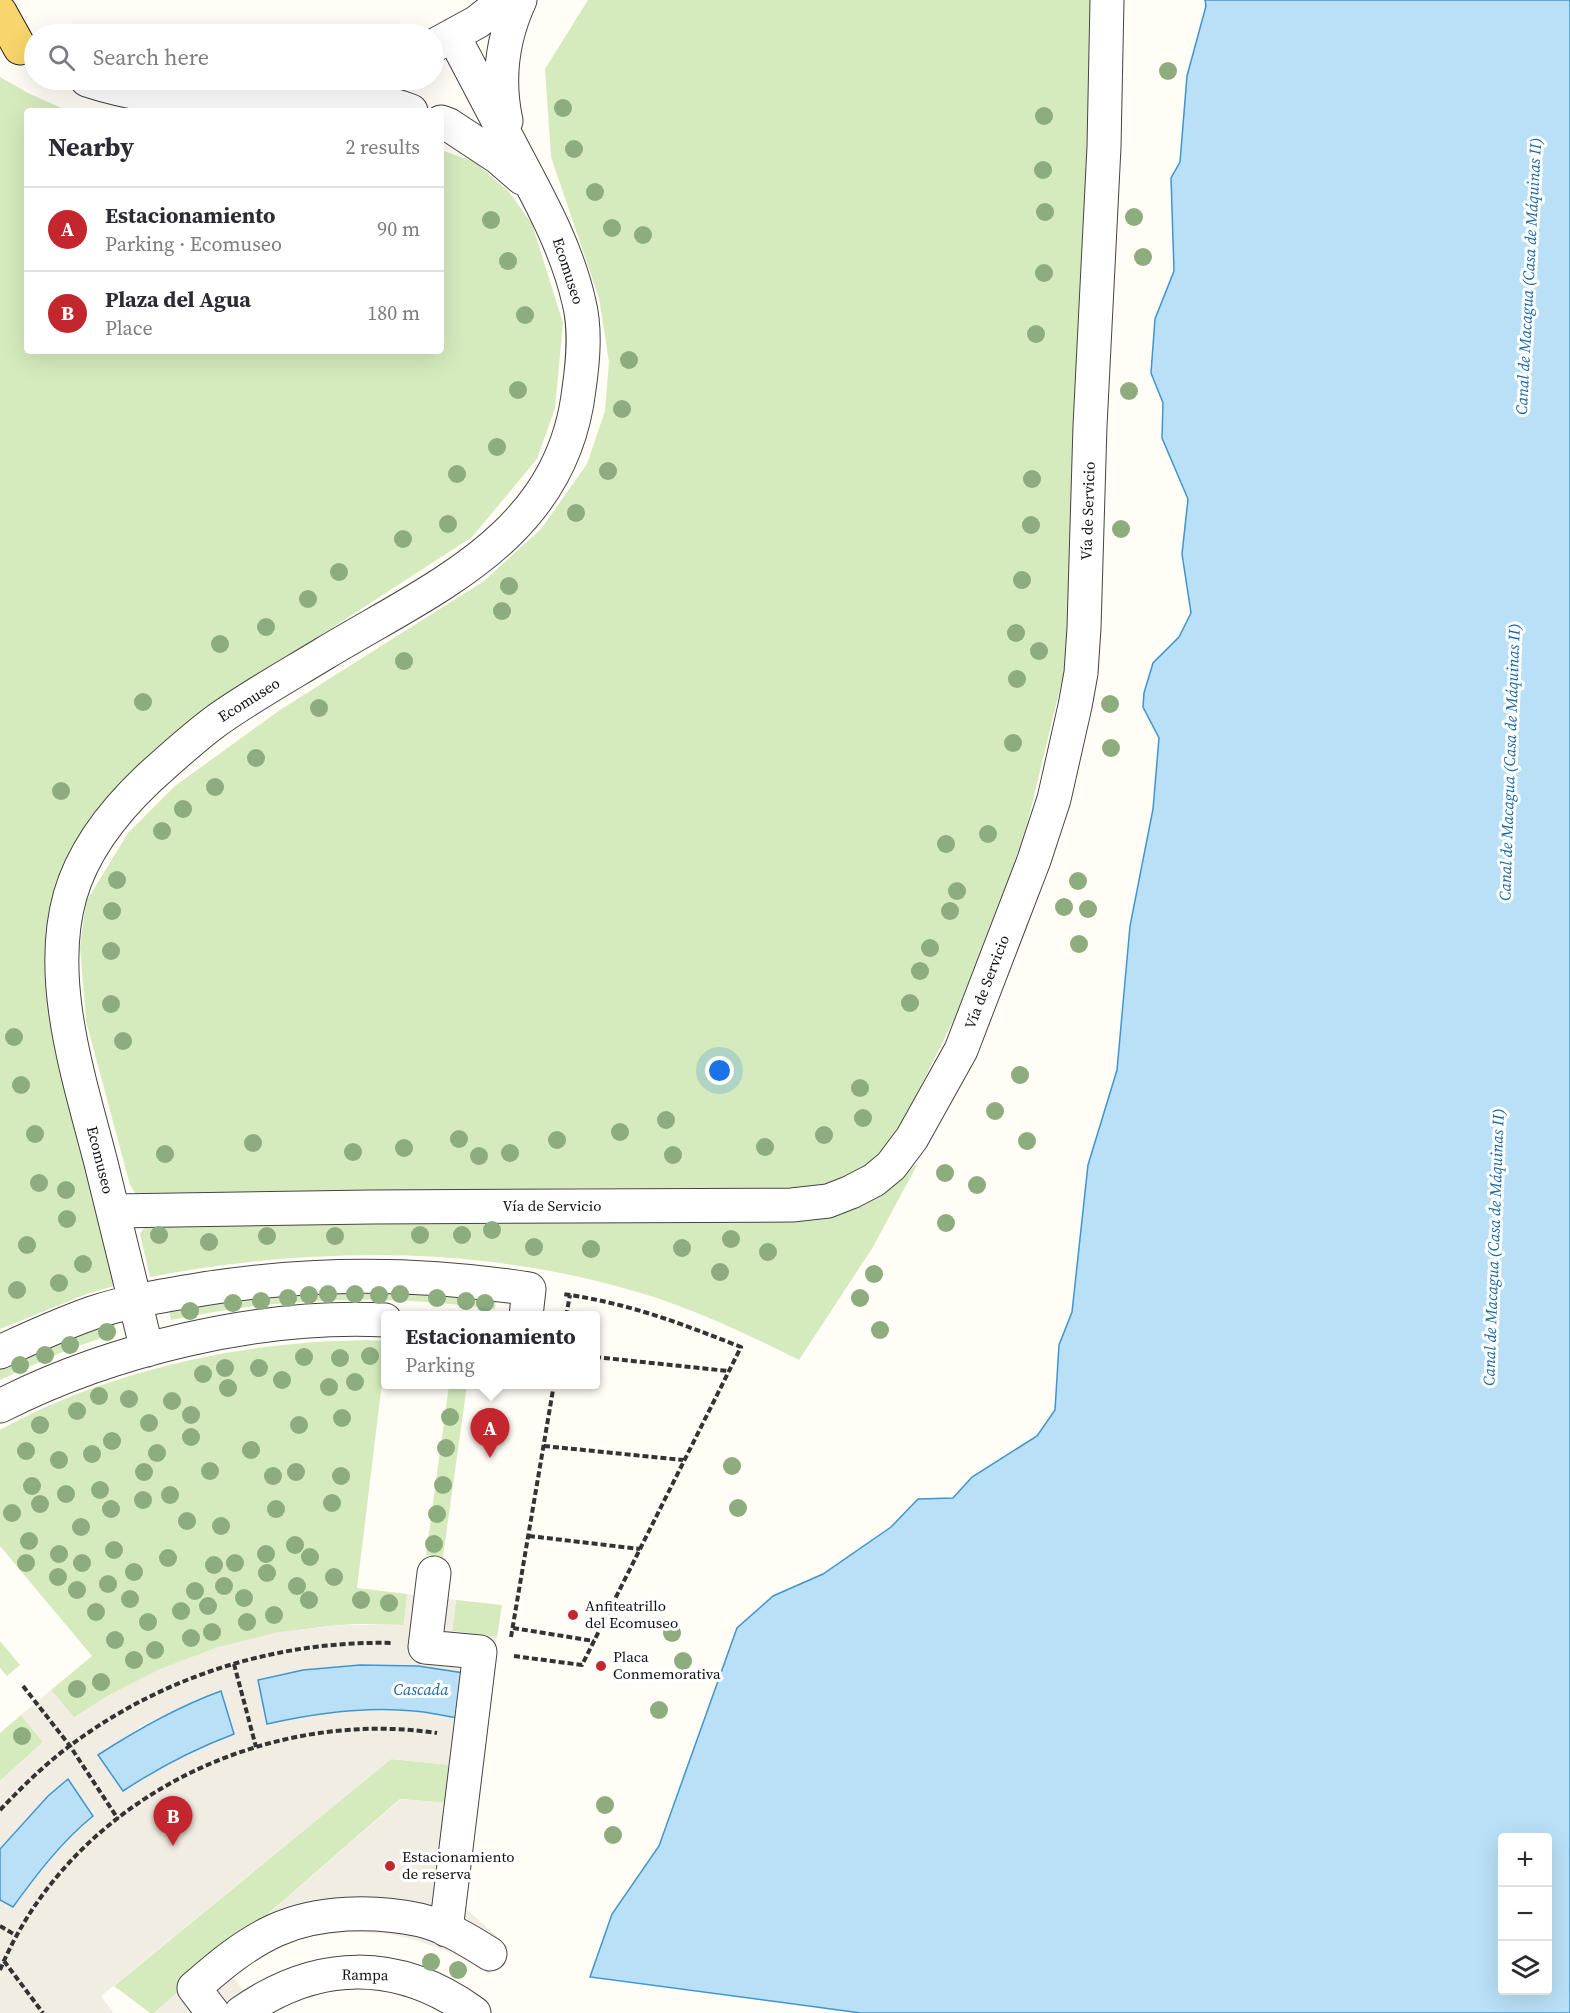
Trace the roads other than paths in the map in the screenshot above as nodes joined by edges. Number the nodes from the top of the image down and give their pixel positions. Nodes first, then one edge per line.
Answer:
1 (505, 0) edge
2 (520, 0) edge
3 (1107, 0) edge
4 (0, 12) edge
5 (444, 39) edge
6 (444, 42) edge
7 (14, 45) edge
8 (127, 90) edge
9 (317, 90) edge
10 (281, 95) junction
11 (402, 108) edge
12 (444, 123) edge
13 (510, 144) junction
14 (533, 187) junction
15 (113, 1211) junction
16 (135, 1301) junction
17 (527, 1302) edge
18 (381, 1320) edge
19 (147, 1350) junction
20 (0, 1352) edge
21 (0, 1406) edge
22 (434, 1573) dead end
23 (448, 1917) junction
24 (490, 1953) dead end
25 (247, 2009) edge
26 (213, 2013) edge
27 (474, 2013) edge

1 - 5 street
2 - 13 street, Ecomuseo
3 - 15 street, Vía de Servicio
4 - 7 main road
6 - 13 street, Ecomuseo
8 - 10 street
9 - 10 street
10 - 11 street
12 - 14 street, Ecomuseo
13 - 14 street, Ecomuseo
14 - 15 street, Ecomuseo
15 - 16 street, Ecomuseo
16 - 17 street
16 - 19 street, Ecomuseo
16 - 20 street
18 - 19 street
19 - 21 street
22 - 23 street
23 - 24 street
23 - 26 street
25 - 27 street, Rampa

